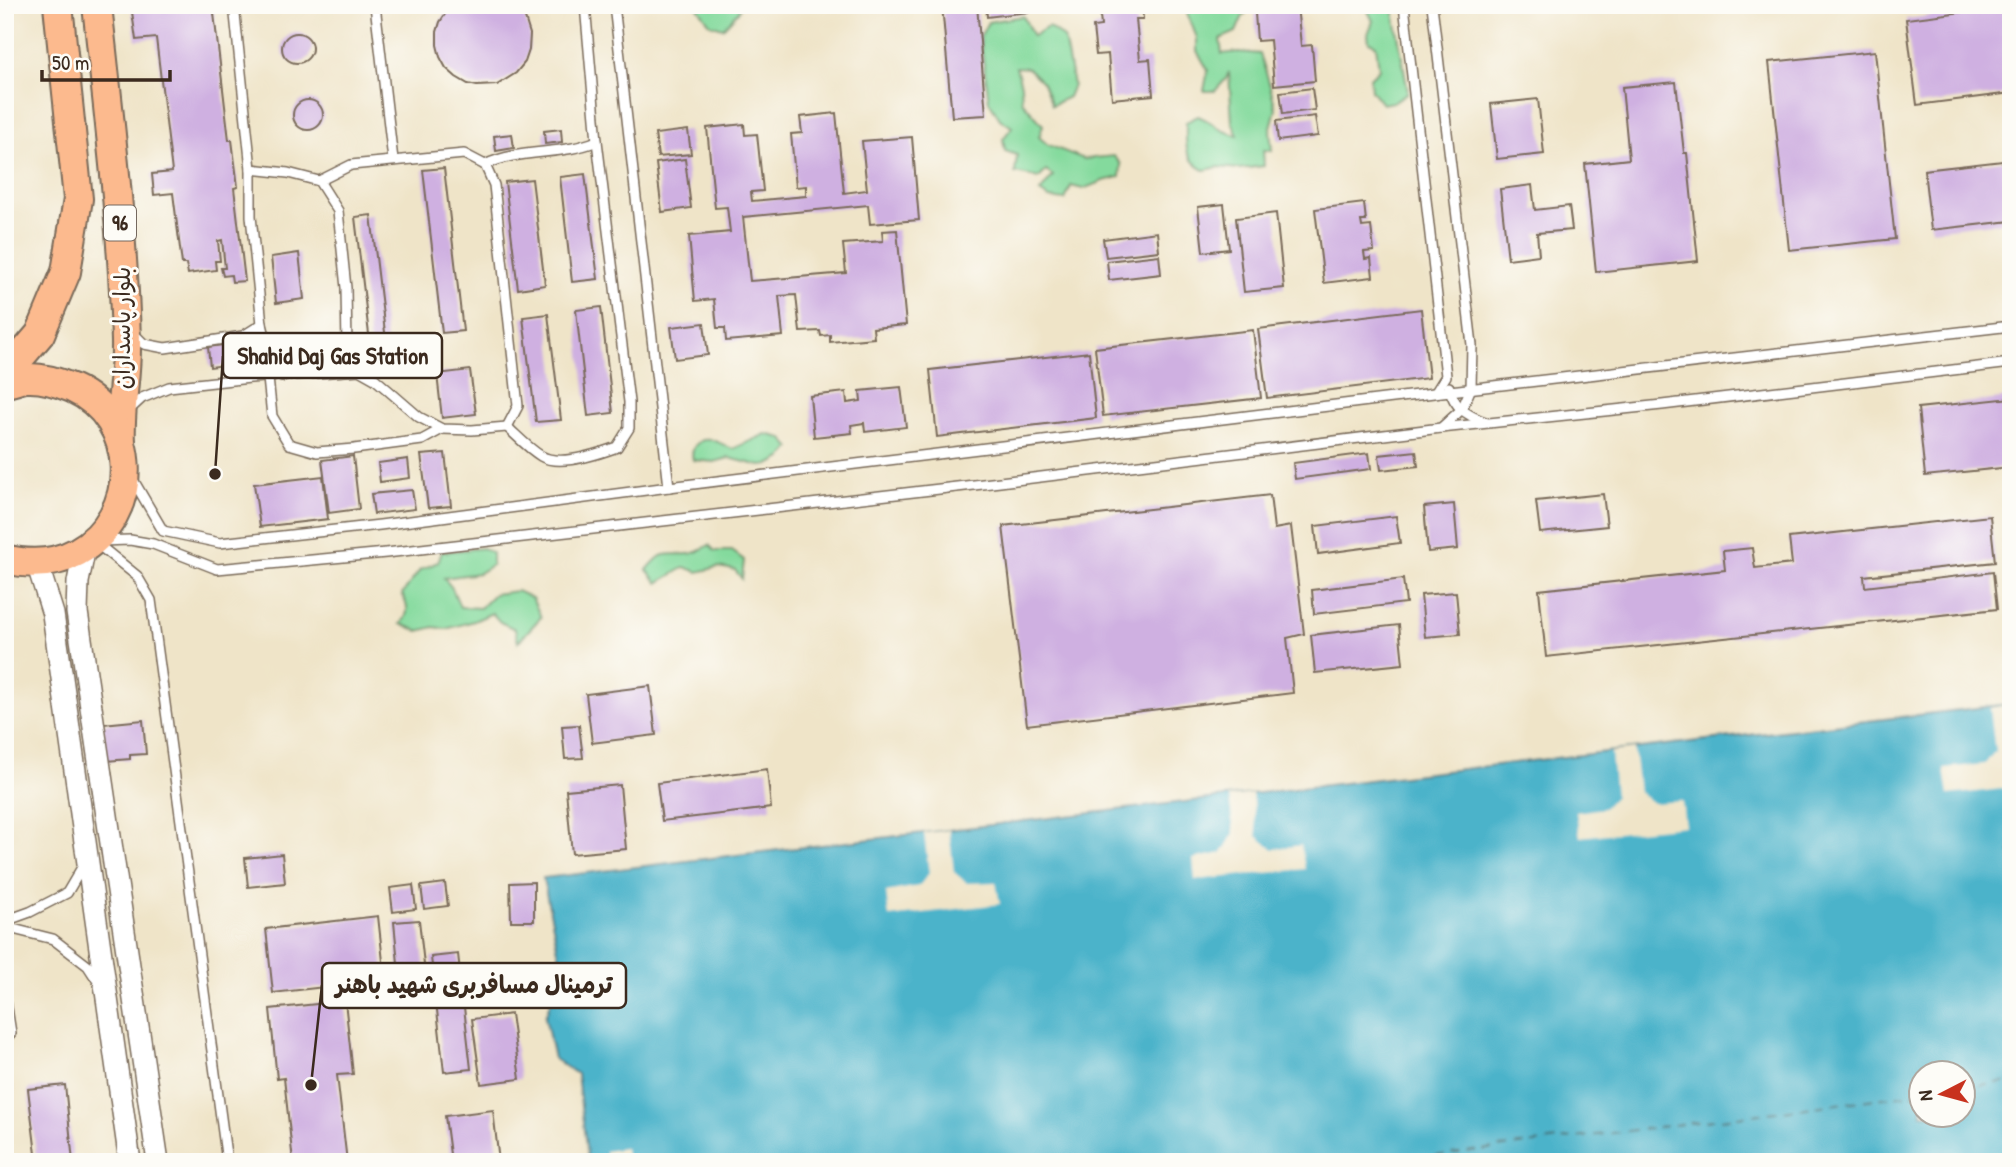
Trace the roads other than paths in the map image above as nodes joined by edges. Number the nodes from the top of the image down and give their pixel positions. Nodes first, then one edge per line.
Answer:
1 (58, 5) edge
2 (97, 5) edge
3 (234, 5) edge
4 (376, 5) edge
5 (585, 5) edge
6 (614, 5) edge
7 (1404, 5) edge
8 (1432, 5) edge
9 (597, 141) junction
10 (394, 160) junction
11 (485, 165) junction
12 (251, 169) junction
13 (320, 181) junction
14 (125, 317) junction
15 (262, 324) junction
16 (2011, 326) edge
17 (271, 360) junction
18 (2011, 363) edge
19 (340, 371) junction
20 (5, 376) edge
21 (1446, 376) junction
22 (281, 377) junction
23 (268, 378) junction
24 (5, 383) edge
25 (1472, 388) junction
26 (1450, 391) junction
27 (1436, 393) junction
28 (1462, 409) junction
29 (1489, 423) junction
30 (507, 426) junction
31 (1441, 428) junction
32 (442, 429) junction
33 (122, 442) junction
34 (669, 487) junction
35 (89, 544) junction
36 (5, 559) edge
37 (37, 564) junction
38 (5, 571) edge
39 (87, 859) junction
40 (5, 921) edge
41 (5, 928) edge
42 (105, 991) junction
43 (5, 995) edge
44 (5, 1039) edge
45 (130, 1162) edge
46 (158, 1162) edge
47 (227, 1162) edge

1 - 20 highway, 96
2 - 14 highway, بلوار پاسداران / 96
3 - 12 lane
4 - 10 lane
5 - 9 lane
6 - 34 lane
7 - 21 lane
8 - 25 lane
9 - 11 lane
9 - 30 lane
10 - 11 lane
10 - 13 lane
11 - 30 lane
12 - 13 lane
12 - 15 lane
13 - 19 lane
14 - 15 lane
14 - 33 highway, بلوار پاسداران / 96
15 - 17 lane
16 - 25 lane
17 - 22 lane
17 - 23 lane
18 - 29 lane
19 - 22 lane
19 - 32 lane
21 - 26 lane
21 - 27 lane
22 - 23 lane
23 - 32 lane
23 - 33 lane
24 - 33 highway
25 - 26 lane
25 - 28 lane
26 - 27 lane
26 - 28 lane
27 - 34 lane
28 - 29 lane
28 - 31 lane
29 - 31 lane
30 - 32 lane
31 - 35 lane
33 - 34 lane
33 - 35 highway, 96
35 - 37 highway, 96
35 - 46 street
35 - 47 lane
36 - 37 highway, 96
37 - 38 highway, 96
37 - 39 street
39 - 40 lane
39 - 42 street
41 - 42 lane
42 - 45 street
43 - 44 lane

